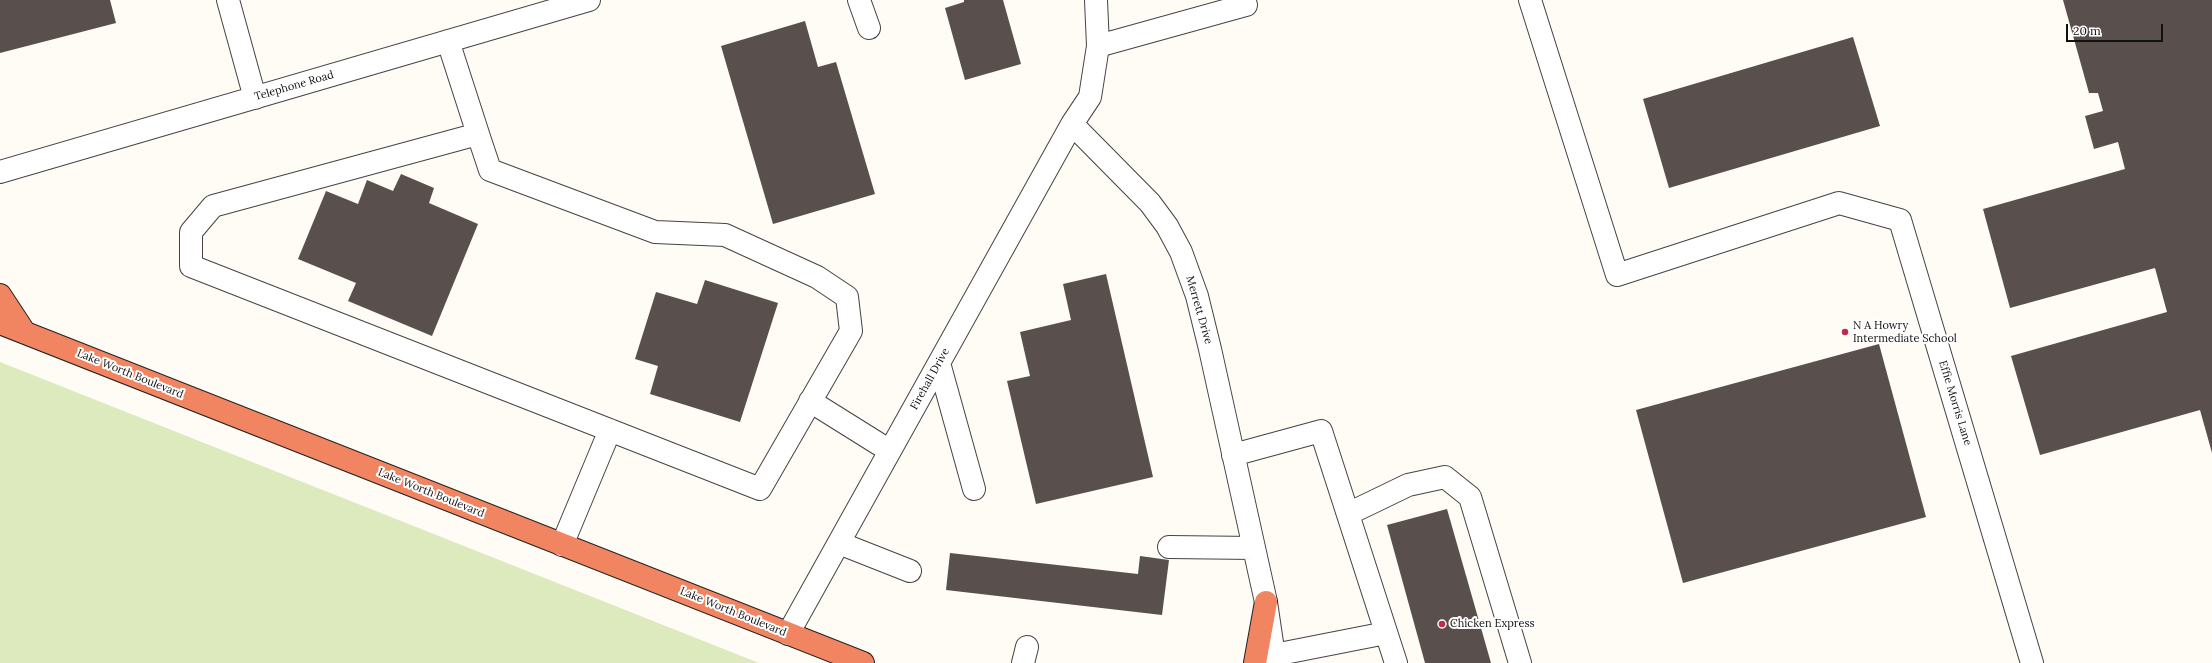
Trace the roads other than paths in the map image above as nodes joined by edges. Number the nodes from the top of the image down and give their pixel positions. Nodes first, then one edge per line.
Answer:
1 (228, 0) edge
2 (589, 0) edge
3 (859, 0) edge
4 (1096, 0) edge
5 (1530, 0) edge
6 (1246, 5) dead end
7 (538, 7) edge
8 (869, 28) dead end
9 (448, 41) junction
10 (1098, 46) junction
11 (255, 98) junction
12 (1072, 124) junction
13 (478, 134) junction
14 (0, 172) edge
15 (0, 295) edge
16 (0, 323) edge
17 (25, 333) junction
18 (939, 363) junction
19 (810, 401) junction
20 (610, 430) junction
21 (890, 451) junction
22 (1233, 455) junction
23 (974, 489) dead end
24 (1348, 514) junction
25 (839, 543) junction
26 (562, 545) junction
27 (1169, 547) dead end
28 (1254, 548) junction
29 (910, 571) dead end
30 (1266, 602) joint
31 (1386, 633) junction
32 (788, 634) junction
33 (1268, 660) edge
34 (863, 663) edge
35 (1396, 663) edge
36 (1520, 663) edge
37 (2032, 663) edge

1 - 11 street
2 - 7 street, Telephone Road
3 - 8 street
4 - 10 street
5 - 37 street, Effie Morris Lane
6 - 10 street
7 - 9 street, Telephone Road
9 - 11 street, Telephone Road
9 - 13 street
10 - 12 street
11 - 14 street, Telephone Road
12 - 18 street, Firehall Drive
12 - 22 street, Merrett Drive
13 - 19 street
13 - 20 street
15 - 17 highway
16 - 17 highway, Lake Worth Boulevard
17 - 26 highway, Lake Worth Boulevard
18 - 21 street, Firehall Drive
18 - 23 street
19 - 20 street
19 - 21 street
20 - 26 street
21 - 25 street, Firehall Drive
22 - 24 street
22 - 28 street, Merrett Drive
24 - 31 street
24 - 36 street
25 - 29 street
25 - 32 street, Firehall Drive
26 - 32 highway, Lake Worth Boulevard
27 - 28 street
28 - 30 street, Merrett Drive
30 - 33 highway
31 - 33 street
31 - 35 street
32 - 34 highway, Lake Worth Boulevard

